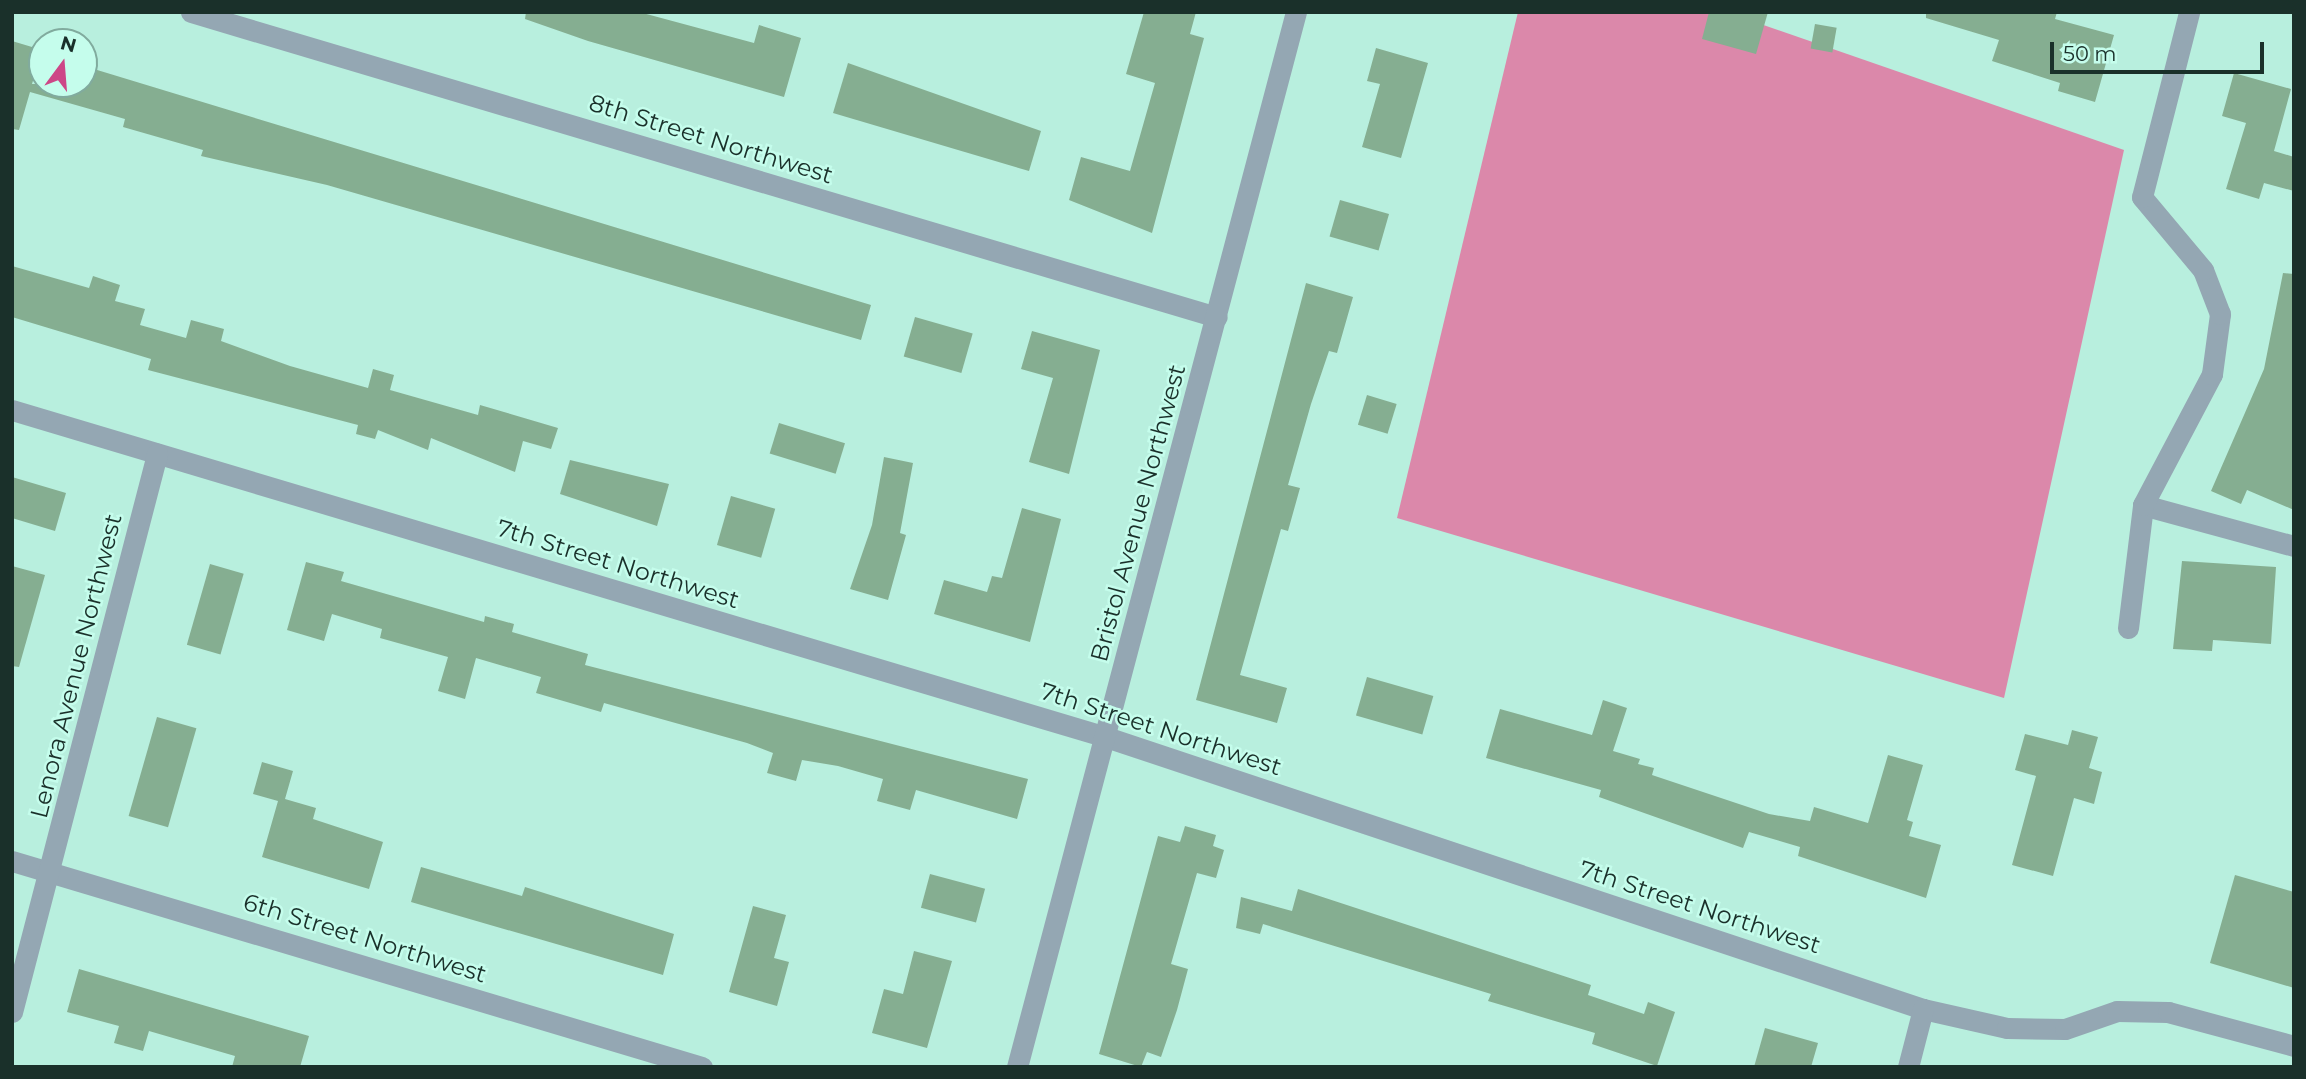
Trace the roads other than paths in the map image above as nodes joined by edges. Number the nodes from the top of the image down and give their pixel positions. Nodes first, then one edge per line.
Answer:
1 (191, 12) edge
2 (1296, 12) edge
3 (2189, 12) edge
4 (1217, 317) junction
5 (12, 410) edge
6 (157, 454) junction
7 (2143, 505) junction
8 (2294, 546) edge
9 (2128, 628) dead end
10 (1106, 737) junction
11 (12, 861) edge
12 (51, 872) junction
13 (1923, 1009) junction
14 (12, 1012) edge
15 (2294, 1046) edge
16 (702, 1067) edge
17 (1017, 1067) edge
18 (1908, 1067) edge

1 - 4 street, 8th Street Northwest
2 - 4 street, Bristol Avenue Northwest
3 - 7 street
4 - 10 street, Bristol Avenue Northwest
5 - 6 street, 7th Street Northwest
6 - 10 street, 7th Street Northwest
6 - 12 street, Lenora Avenue Northwest
7 - 8 street
7 - 9 street
10 - 13 street, 7th Street Northwest
10 - 17 street, Bristol Avenue Northwest
11 - 12 street, 6th Street Northwest
12 - 14 street, Lenora Avenue Northwest
12 - 16 street, 6th Street Northwest
13 - 15 street, 7th Street Northwest
13 - 18 street

